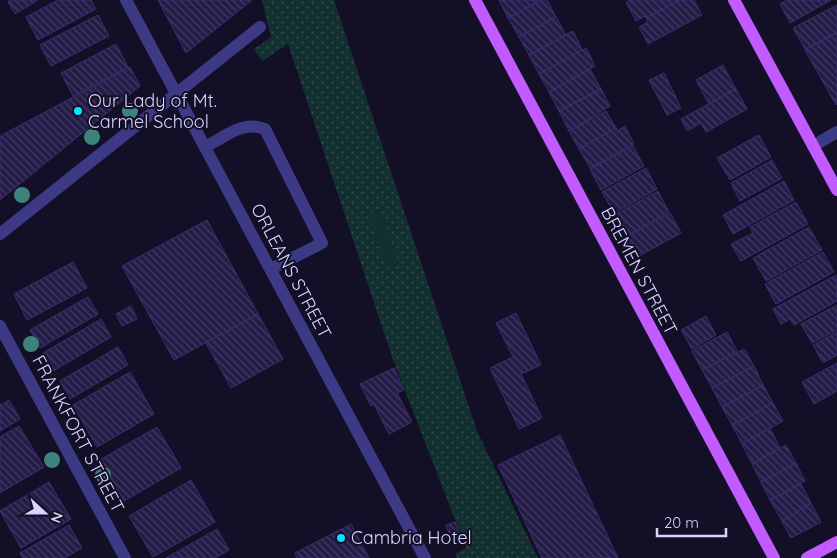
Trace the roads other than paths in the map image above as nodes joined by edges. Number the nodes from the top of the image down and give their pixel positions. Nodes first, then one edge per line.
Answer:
1 (126, 0) edge
2 (475, 0) edge
3 (734, 0) edge
4 (260, 27) dead end
5 (177, 94) junction
6 (837, 132) edge
7 (813, 146) junction
8 (205, 147) junction
9 (837, 190) edge
10 (0, 234) edge
11 (270, 269) junction
12 (0, 326) edge
13 (837, 542) edge
14 (815, 556) edge
15 (125, 558) edge
16 (425, 558) edge
17 (774, 558) edge

1 - 5 street, ORLEANS STREET
2 - 17 main road, BREMEN STREET
3 - 7 main road
4 - 5 street
5 - 8 street, ORLEANS STREET
5 - 10 street
6 - 7 street
7 - 9 main road
8 - 11 street, ORLEANS STREET
8 - 11 street
11 - 16 street, ORLEANS STREET
12 - 15 street, FRANKFORT STREET
13 - 14 main road

